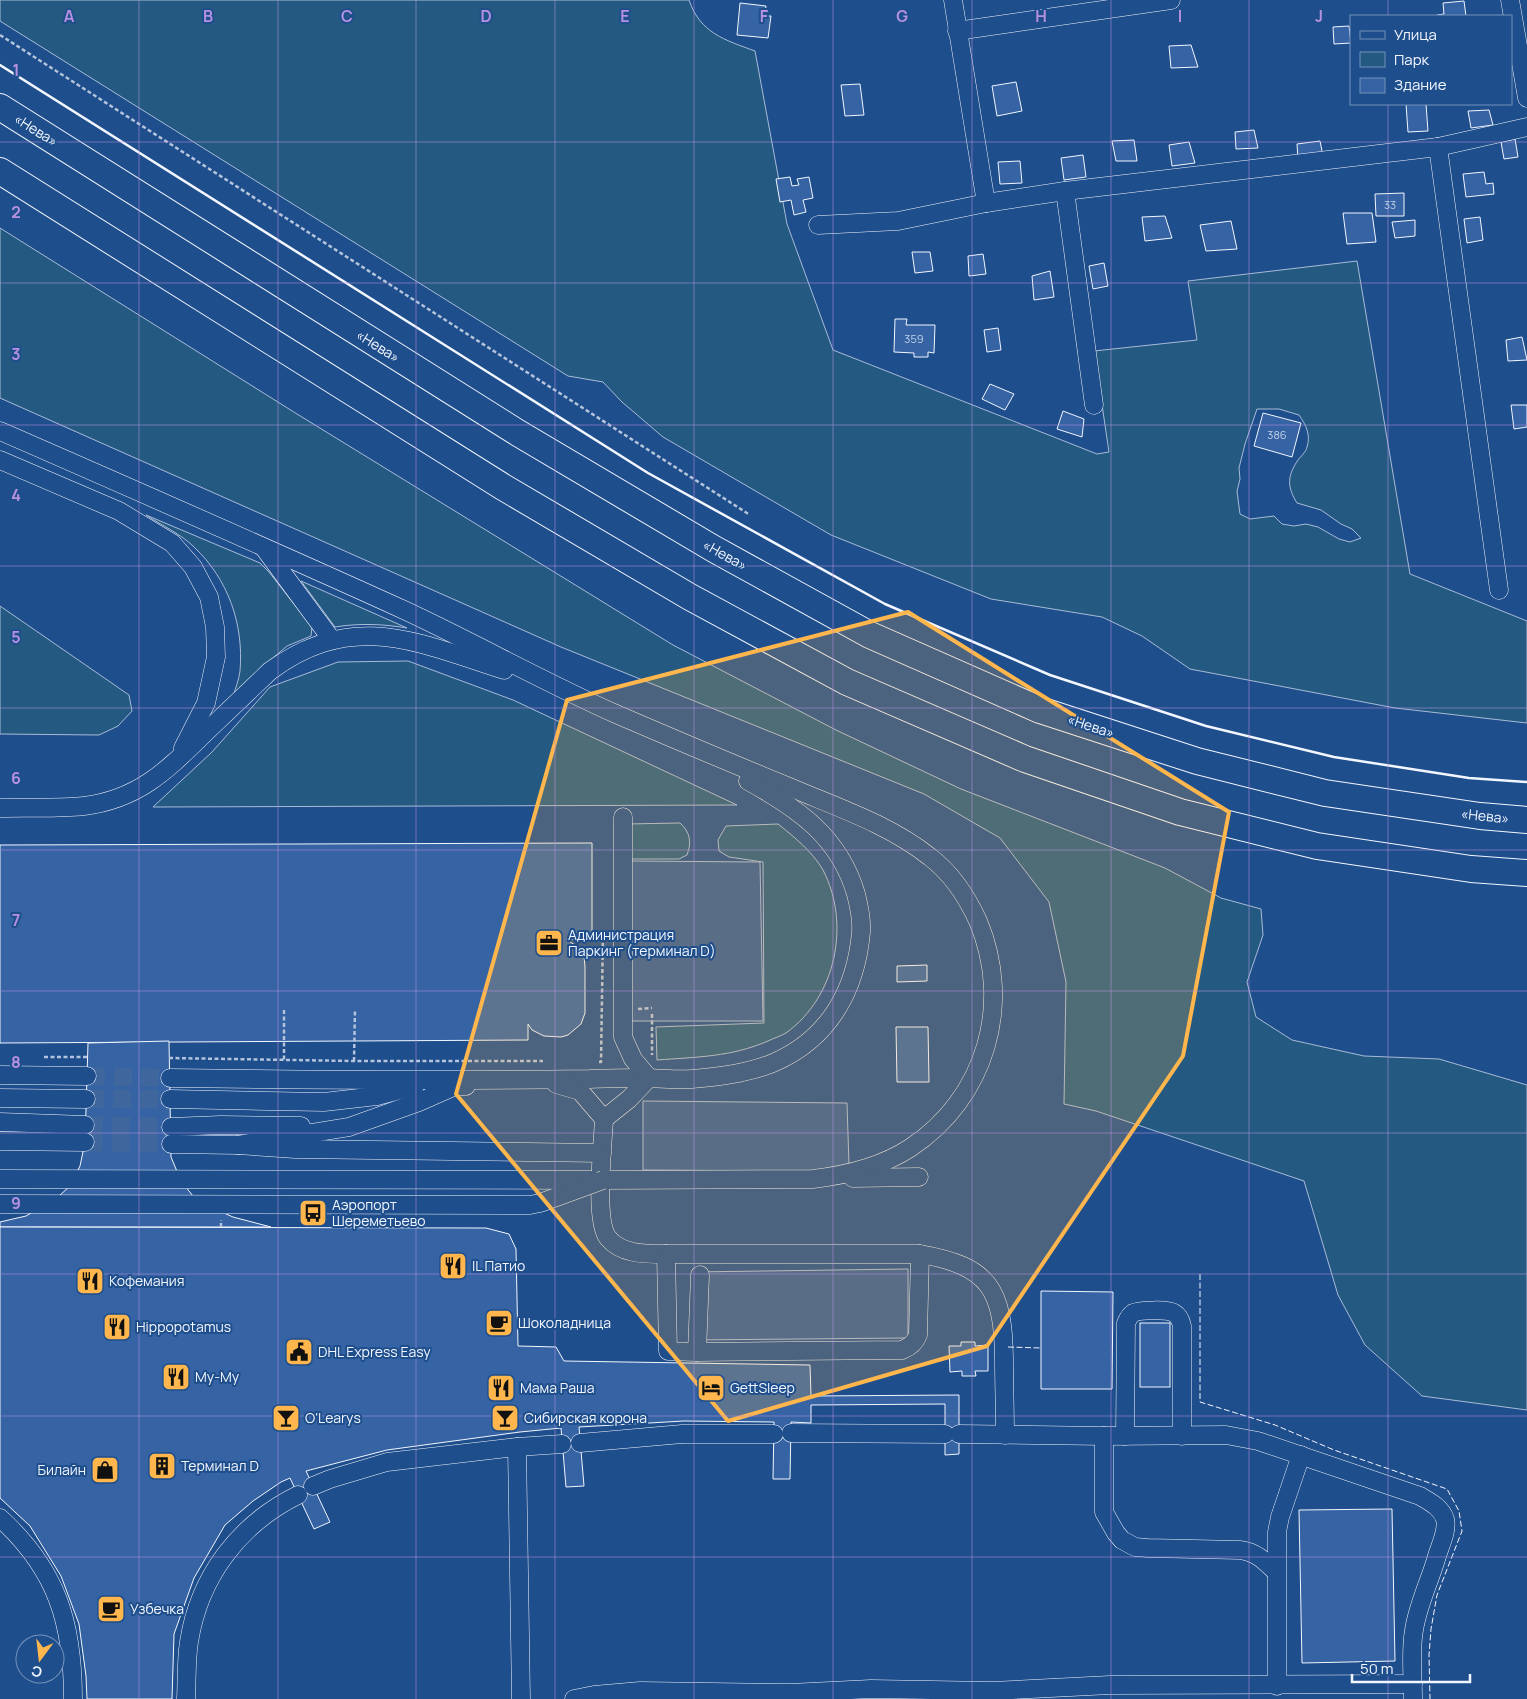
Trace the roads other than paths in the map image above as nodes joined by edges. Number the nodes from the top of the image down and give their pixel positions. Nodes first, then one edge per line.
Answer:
1 (953, 0) edge
2 (1171, 0) edge
3 (1510, 0) edge
4 (957, 31) junction
5 (1527, 98) edge
6 (0, 107) edge
7 (1527, 127) edge
8 (1438, 147) junction
9 (0, 170) edge
10 (1066, 191) junction
11 (986, 204) junction
12 (818, 225) dead end
13 (1094, 405) dead end
14 (0, 431) edge
15 (0, 460) edge
16 (264, 547) junction
17 (1499, 590) dead end
18 (332, 640) junction
19 (572, 694) junction
20 (676, 740) junction
21 (176, 762) junction
22 (5, 807) edge
23 (623, 817) dead end
24 (1527, 820) edge
25 (1527, 873) edge
26 (0, 1075) edge
27 (87, 1076) tunnel mouth
28 (170, 1078) tunnel mouth
29 (649, 1078) junction
30 (438, 1079) junction
31 (523, 1080) junction
32 (542, 1080) junction
33 (0, 1098) edge
34 (86, 1099) tunnel mouth
35 (170, 1099) tunnel mouth
36 (604, 1119) junction
37 (0, 1122) edge
38 (85, 1124) tunnel mouth
39 (350, 1127) junction
40 (0, 1141) edge
41 (85, 1142) tunnel mouth
42 (238, 1145) junction
43 (602, 1153) junction
44 (919, 1177) dead end
45 (0, 1179) edge
46 (813, 1179) junction
47 (603, 1180) junction
48 (0, 1204) edge
49 (666, 1254) junction
50 (920, 1254) junction
51 (700, 1275) dead end
52 (697, 1352) junction
53 (1005, 1435) junction
54 (1104, 1436) junction
55 (1125, 1436) junction
56 (1182, 1436) junction
57 (580, 1443) dead end
58 (562, 1444) dead end
59 (517, 1447) junction
60 (1300, 1456) junction
61 (313, 1486) dead end
62 (298, 1495) dead end
63 (0, 1518) edge
64 (1276, 1572) junction
65 (1277, 1686) junction
66 (1413, 1692) edge
67 (1036, 1694) edge
68 (640, 1695) edge
69 (73, 1699) edge
70 (186, 1699) edge
71 (520, 1699) edge
72 (574, 1699) edge

1 - 4 street
2 - 4 street
3 - 5 street
4 - 11 street
6 - 24 highway, «Нева»
7 - 8 street
8 - 10 street
8 - 17 street
9 - 25 highway
10 - 11 street
10 - 13 street
11 - 12 street
14 - 16 street
15 - 21 street
16 - 18 street
16 - 19 street
18 - 19 street
18 - 21 street
19 - 20 street
20 - 29 street
20 - 46 street
21 - 22 street
23 - 29 street
26 - 27 street
28 - 30 street
29 - 32 street
29 - 36 street
30 - 31 street
30 - 35 street
31 - 32 street
31 - 39 street
32 - 36 street
33 - 34 street
36 - 43 street
37 - 38 street
39 - 42 street
39 - 42 street
40 - 41 street
42 - 43 street
43 - 49 street
44 - 46 street
45 - 47 street, bridge
46 - 47 street
47 - 48 street, bridge
49 - 50 street
49 - 52 street
50 - 52 street
50 - 53 street
51 - 52 street
53 - 54 street
53 - 57 street
54 - 55 street
54 - 64 street
55 - 56 street
55 - 56 street
56 - 60 street
58 - 59 street
59 - 61 street
59 - 71 street
60 - 64 street
60 - 66 street
62 - 70 street
63 - 69 street
64 - 65 street
65 - 66 street
65 - 67 street
67 - 68 street
68 - 72 street

